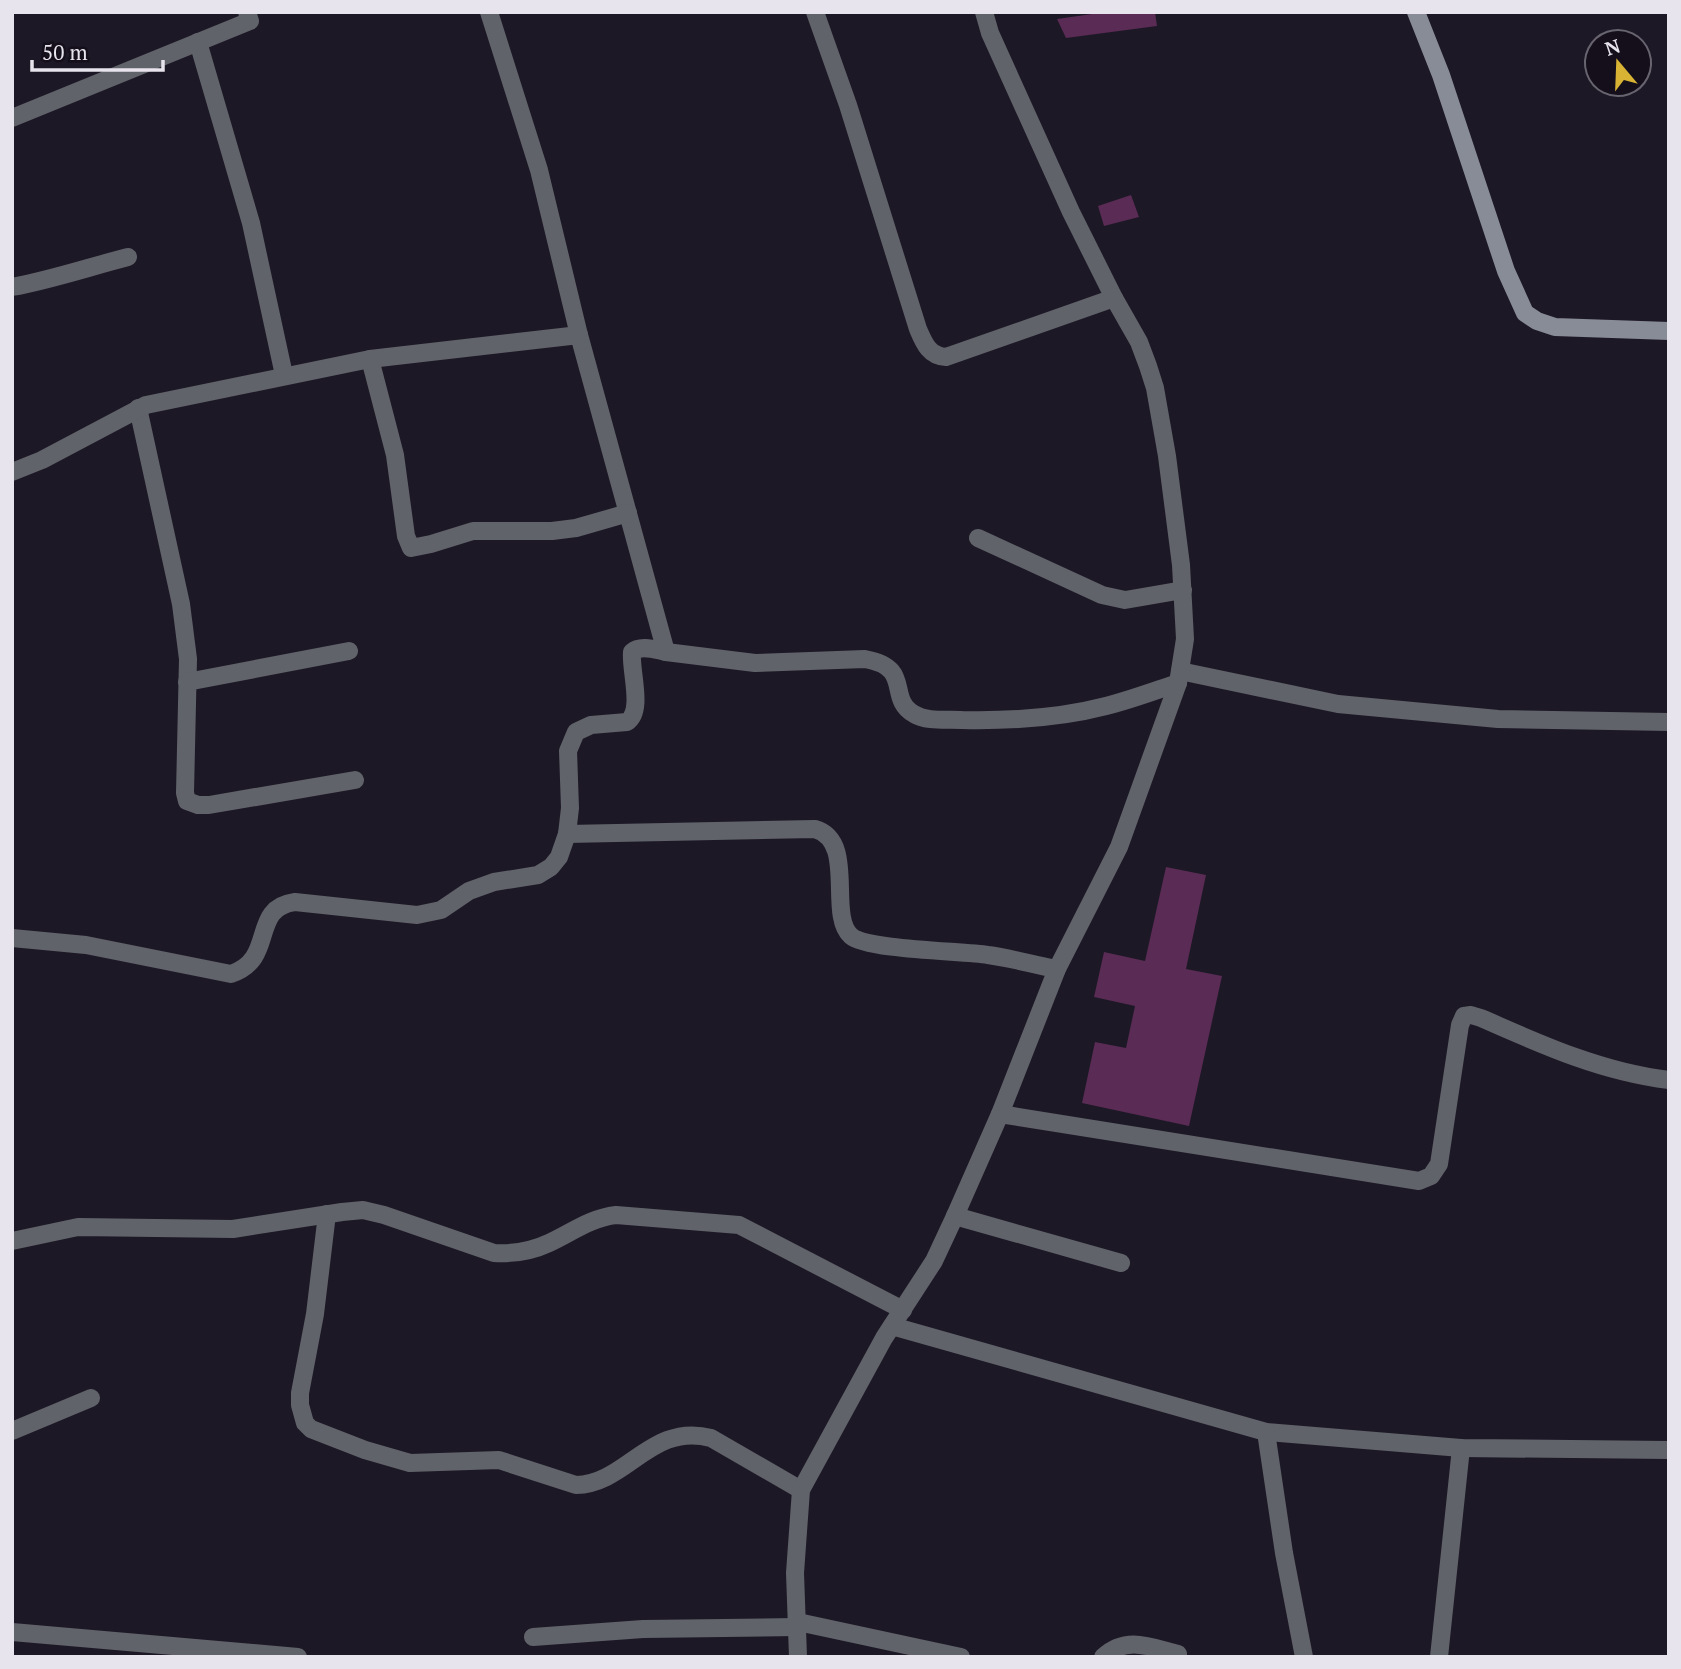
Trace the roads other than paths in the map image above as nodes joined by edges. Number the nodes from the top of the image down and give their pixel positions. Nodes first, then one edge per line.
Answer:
1 (247, 12) edge
2 (489, 12) edge
3 (815, 12) edge
4 (984, 12) edge
5 (1416, 12) edge
6 (198, 42) junction
7 (12, 118) edge
8 (128, 257) dead end
9 (12, 287) edge
10 (1114, 298) junction
11 (1669, 331) edge
12 (579, 335) junction
13 (370, 359) junction
14 (284, 375) junction
15 (138, 408) junction
16 (12, 472) edge
17 (628, 513) junction
18 (978, 538) dead end
19 (1182, 590) junction
20 (349, 651) dead end
21 (666, 652) junction
22 (1179, 678) junction
23 (187, 682) junction
24 (1669, 722) edge
25 (355, 780) dead end
26 (567, 834) junction
27 (12, 938) edge
28 (1057, 970) junction
29 (1669, 1080) edge
30 (1000, 1114) junction
31 (327, 1214) junction
32 (955, 1216) junction
33 (12, 1241) edge
34 (1121, 1262) dead end
35 (902, 1310) junction
36 (891, 1326) junction
37 (91, 1398) dead end
38 (12, 1431) edge
39 (1266, 1432) junction
40 (1461, 1448) junction
41 (1669, 1450) edge
42 (801, 1490) junction
43 (798, 1625) junction
44 (12, 1632) edge
45 (533, 1637) dead end
46 (202, 1652) edge
47 (1178, 1654) dead end
48 (956, 1656) edge
49 (298, 1657) edge
50 (797, 1657) edge
51 (1103, 1657) edge
52 (1304, 1657) edge
53 (1439, 1657) edge

1 - 6 street
2 - 12 street
3 - 10 street
4 - 10 street
5 - 11 street
6 - 7 street
6 - 14 street
8 - 9 street
10 - 19 street
12 - 13 street
12 - 17 street
13 - 14 street
13 - 17 street
14 - 15 street
15 - 16 street
15 - 23 street
17 - 21 street
18 - 19 street
19 - 22 street
20 - 23 street
21 - 22 street
21 - 26 street
22 - 24 street
22 - 28 street
23 - 25 street
26 - 27 street
26 - 28 street
28 - 30 street
29 - 30 street
30 - 32 street
31 - 33 street
31 - 35 street
31 - 42 street
32 - 34 street
32 - 35 street
35 - 36 street
36 - 39 street
36 - 42 street
37 - 38 street
39 - 40 street
39 - 52 street
40 - 41 street
40 - 53 street
42 - 43 street
43 - 45 street
43 - 48 street
43 - 50 street
44 - 46 street
46 - 49 street
47 - 51 street

